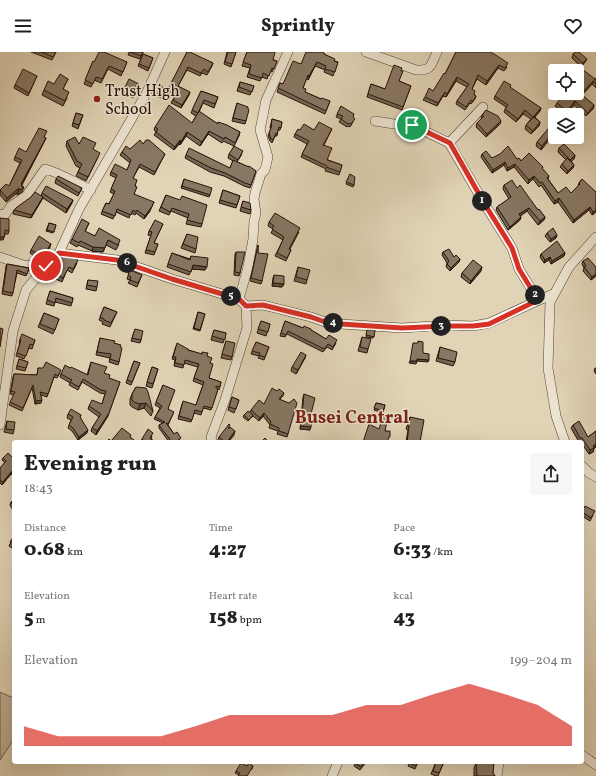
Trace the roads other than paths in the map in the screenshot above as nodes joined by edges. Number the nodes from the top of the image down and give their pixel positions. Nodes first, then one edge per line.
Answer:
1 (165, 52) edge
2 (288, 52) edge
3 (366, 52) edge
4 (437, 52) edge
5 (483, 106) dead end
6 (375, 121) dead end
7 (450, 143) junction
8 (91, 190) junction
9 (0, 214) edge
10 (596, 237) edge
11 (59, 253) junction
12 (0, 257) edge
13 (46, 266) junction
14 (555, 293) junction
15 (239, 299) junction
16 (538, 300) junction
17 (246, 306) junction
18 (0, 425) edge
19 (212, 440) edge
20 (564, 440) edge
21 (584, 468) edge
22 (596, 477) edge
23 (584, 756) edge
24 (337, 764) edge
25 (499, 764) edge
26 (596, 765) edge
27 (332, 776) edge
28 (497, 776) edge

1 - 8 street
2 - 15 street
3 - 4 street
5 - 7 street
6 - 7 street
7 - 16 street
8 - 9 street
8 - 11 street
10 - 14 street
11 - 13 street
11 - 15 street
12 - 13 street
13 - 18 street
14 - 16 street
14 - 20 street
15 - 17 street
16 - 17 street
17 - 19 street
21 - 22 street
23 - 26 street
24 - 27 street
25 - 28 street

